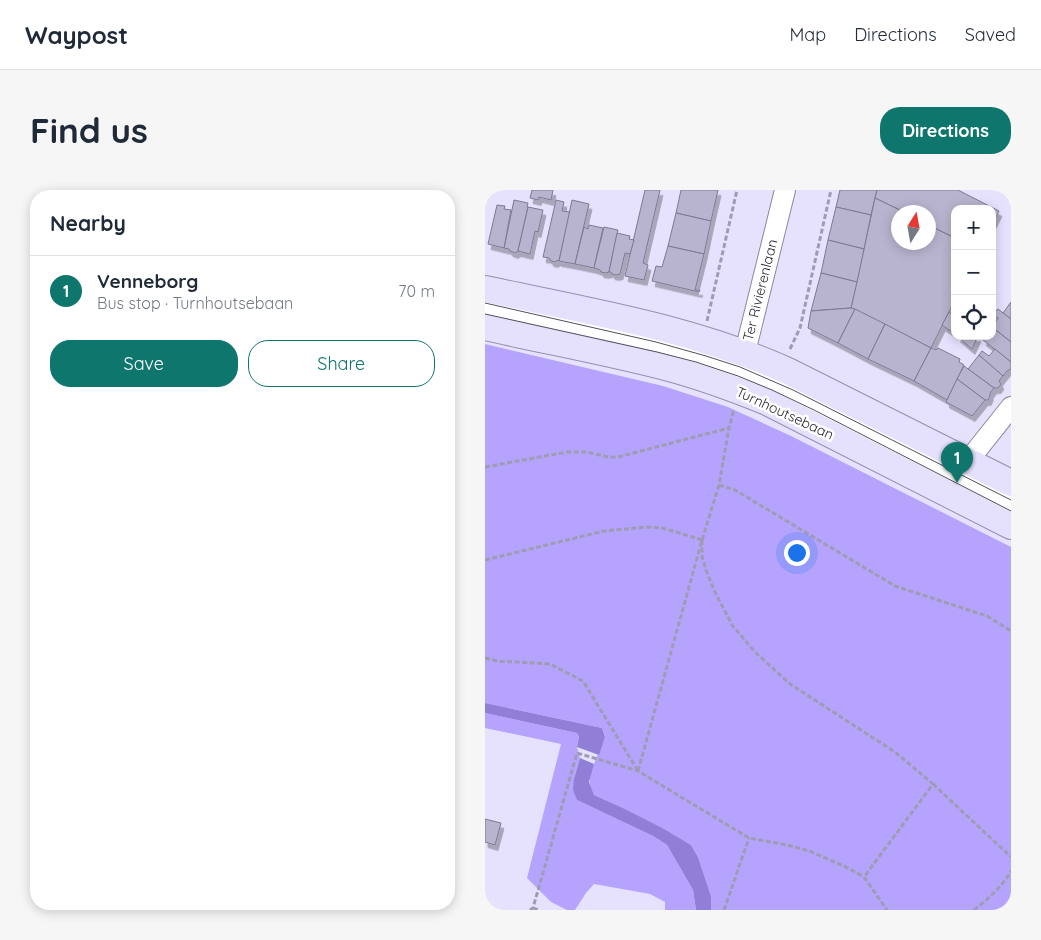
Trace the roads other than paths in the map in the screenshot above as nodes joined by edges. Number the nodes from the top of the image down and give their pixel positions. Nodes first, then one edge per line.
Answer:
1 (785, 190) edge
2 (485, 289) edge
3 (485, 308) edge
4 (485, 327) edge
5 (739, 376) junction
6 (1011, 407) edge
7 (968, 461) junction
8 (1009, 478) edge
9 (1011, 506) edge
10 (1011, 526) edge

1 - 5 street, Ter Rivierenlaan
2 - 5 main road, Turnhoutsebaan
3 - 5 street, Turnhoutsebaan
4 - 5 main road, Turnhoutsebaan
5 - 7 main road, Turnhoutsebaan
5 - 9 street, Turnhoutsebaan
5 - 10 main road, Turnhoutsebaan
6 - 7 street
7 - 8 main road, Turnhoutsebaan

